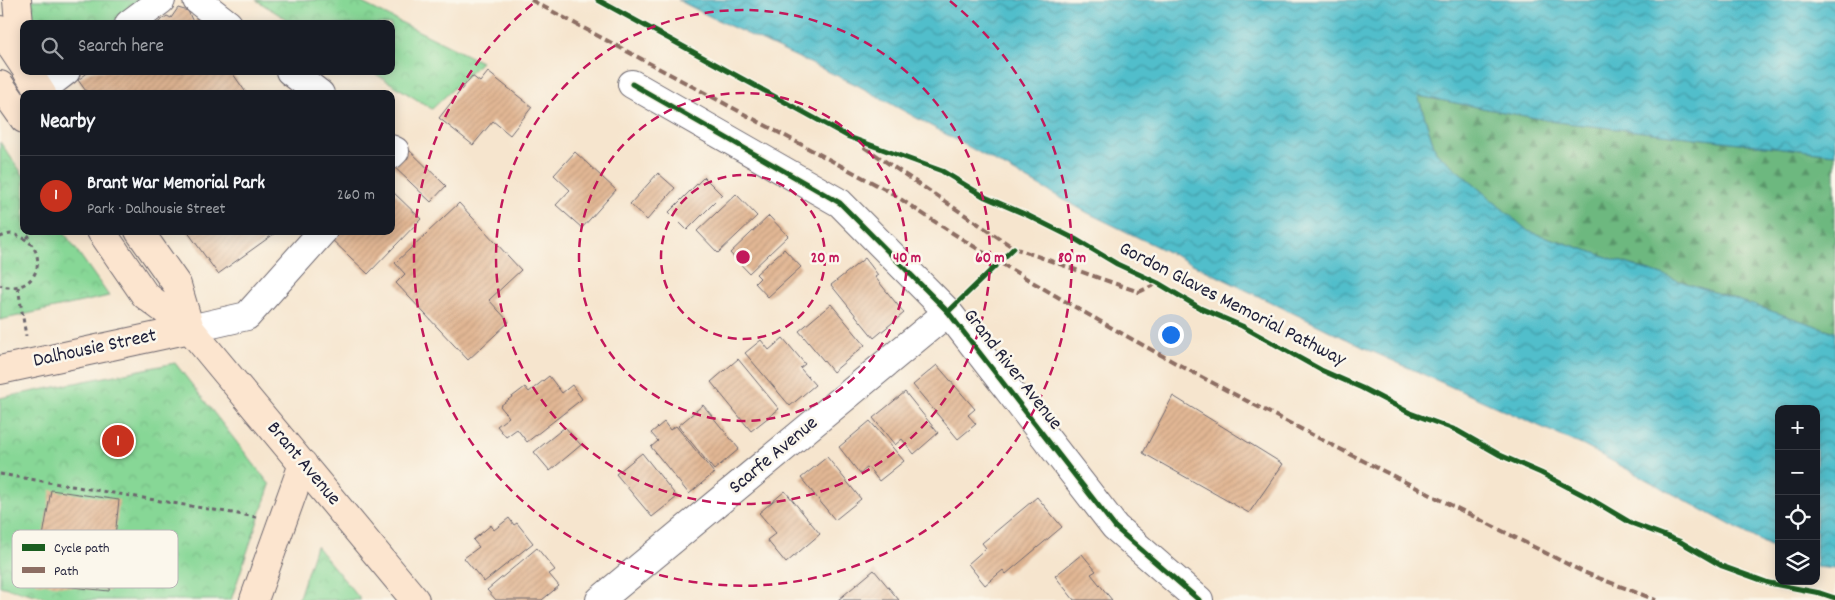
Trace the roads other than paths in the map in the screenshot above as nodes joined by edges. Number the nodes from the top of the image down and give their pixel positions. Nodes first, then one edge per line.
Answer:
1 (16, 0) edge
2 (161, 0) edge
3 (198, 0) edge
4 (134, 20) edge
5 (223, 20) edge
6 (20, 27) edge
7 (0, 30) edge
8 (20, 60) edge
9 (55, 75) edge
10 (295, 75) edge
11 (36, 82) edge
12 (632, 84) dead end
13 (0, 85) edge
14 (315, 90) edge
15 (20, 113) edge
16 (104, 235) edge
17 (142, 235) edge
18 (319, 235) edge
19 (948, 312) junction
20 (190, 329) junction
21 (0, 370) edge
22 (303, 464) junction
23 (254, 600) edge
24 (415, 600) edge
25 (600, 600) edge
26 (1199, 600) edge

1 - 6 main road
2 - 4 street
3 - 5 street
7 - 8 main road
9 - 11 street
10 - 14 street
12 - 19 street, Grand River Avenue
13 - 15 main road
16 - 20 main road, Brant Avenue
17 - 20 main road, Brant Avenue
18 - 20 street
19 - 25 street, Scarfe Avenue
19 - 26 street, Grand River Avenue
20 - 21 main road, Dalhousie Street
20 - 22 main road, Brant Avenue
22 - 23 main road
22 - 24 main road, Brant Avenue

